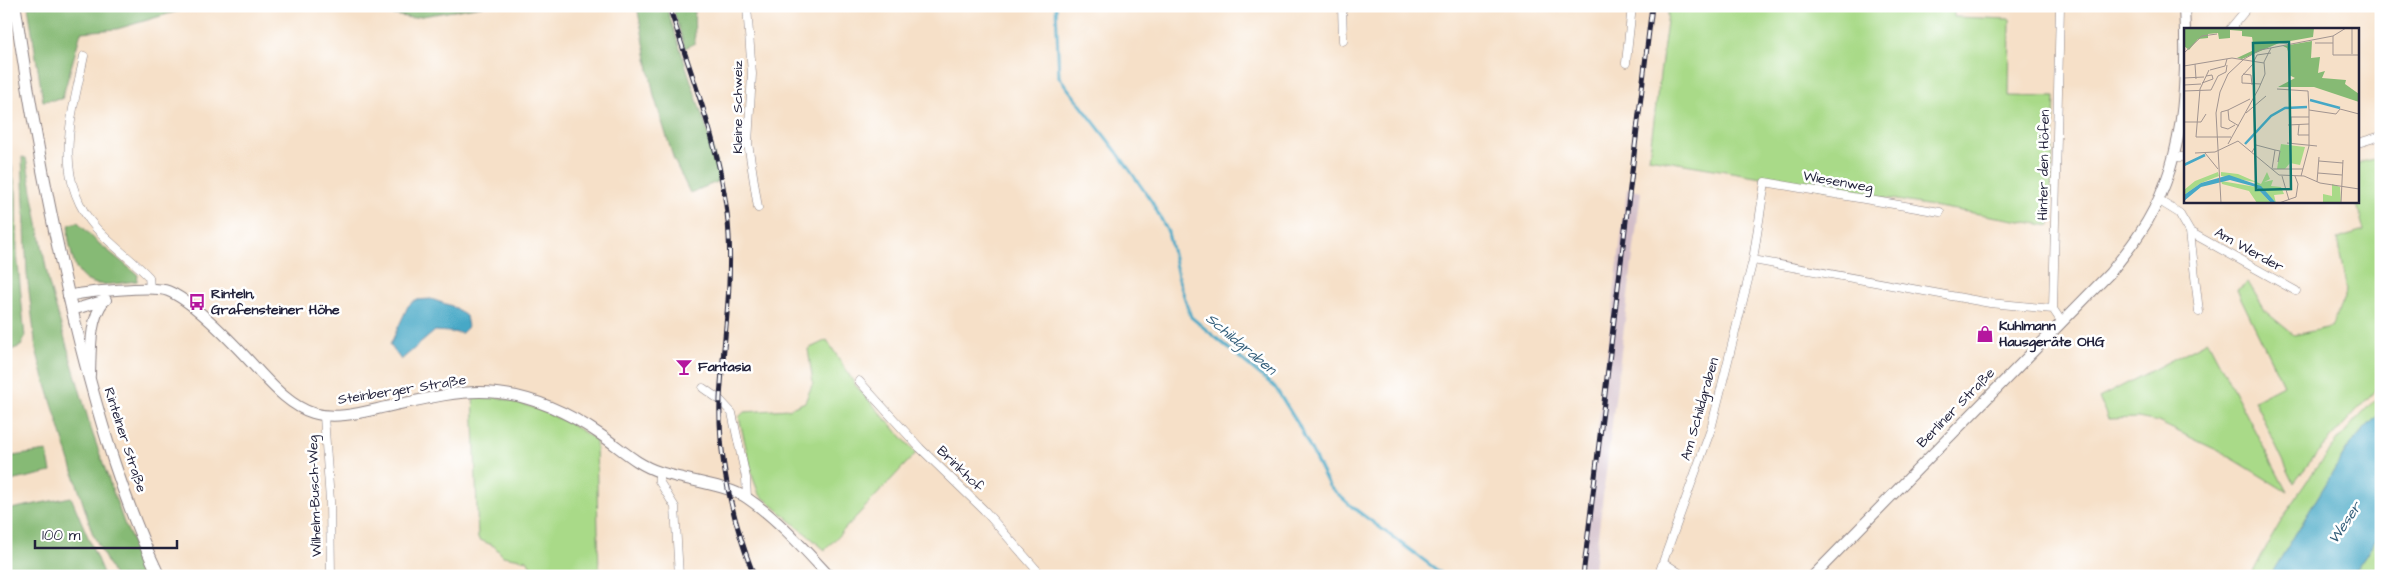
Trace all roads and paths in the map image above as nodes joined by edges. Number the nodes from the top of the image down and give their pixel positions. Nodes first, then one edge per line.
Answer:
1 (15, 6) edge
2 (747, 6) edge
3 (1342, 6) edge
4 (1632, 6) edge
5 (2060, 6) edge
6 (2184, 6) edge
7 (2249, 6) edge
8 (2184, 28) edge
9 (2231, 28) edge
10 (1343, 41) dead end
11 (84, 56) dead end
12 (1626, 63) dead end
13 (2184, 100) edge
14 (2381, 136) edge
15 (2360, 142) edge
16 (2174, 157) junction
17 (2184, 157) edge
18 (2158, 200) junction
19 (758, 208) dead end
20 (1940, 212) dead end
21 (1759, 216) joint
22 (2190, 232) junction
23 (1753, 260) junction
24 (150, 288) junction
25 (125, 291) junction
26 (2296, 291) dead end
27 (68, 296) junction
28 (104, 301) junction
29 (2053, 309) junction
30 (72, 310) junction
31 (2199, 312) dead end
32 (2062, 321) junction
33 (90, 381) junction
34 (859, 381) dead end
35 (703, 388) dead end
36 (324, 416) junction
37 (659, 472) junction
38 (747, 498) junction
39 (1663, 562) junction
40 (159, 576) edge
41 (331, 576) edge
42 (679, 576) edge
43 (829, 576) edge
44 (1042, 576) edge
45 (1662, 576) edge
46 (1684, 576) edge
47 (1813, 576) edge

1 - 27 main road, Rintelner Straße
2 - 19 street, Kleine Schweiz
3 - 10 street
4 - 12 street
5 - 29 street, Hinter den Höfen
6 - 8 street, Berliner Straße
7 - 9 street
11 - 24 street
13 - 16 street, Berliner Straße
14 - 15 street
16 - 17 street
16 - 18 street, Berliner Straße
18 - 22 street, Am Werder
18 - 32 street, Berliner Straße
20 - 21 street, Wiesenweg
21 - 23 street, Am Schildgraben
22 - 26 street, Am Werder
22 - 31 street, Am Werder
23 - 29 street
23 - 39 street, Am Schildgraben
24 - 25 street, Steinberger Straße
24 - 36 street, Steinberger Straße
25 - 27 street, Steinberger Straße
25 - 28 street, Steinberger Straße
27 - 30 main road, Rintelner Straße
28 - 30 street, Steinberger Straße
28 - 33 street
29 - 32 street
30 - 33 main road, Rintelner Straße
32 - 47 street, Berliner Straße
33 - 40 main road, Rintelner Straße
34 - 44 street, Brinkhof
35 - 38 street
36 - 37 street, Steinberger Straße
36 - 41 street, Wilhelm-Busch-Weg
37 - 38 street, Steinberger Straße
37 - 42 street
38 - 43 street, Steinberger Straße
39 - 45 street, Am Schildgraben
39 - 46 street

